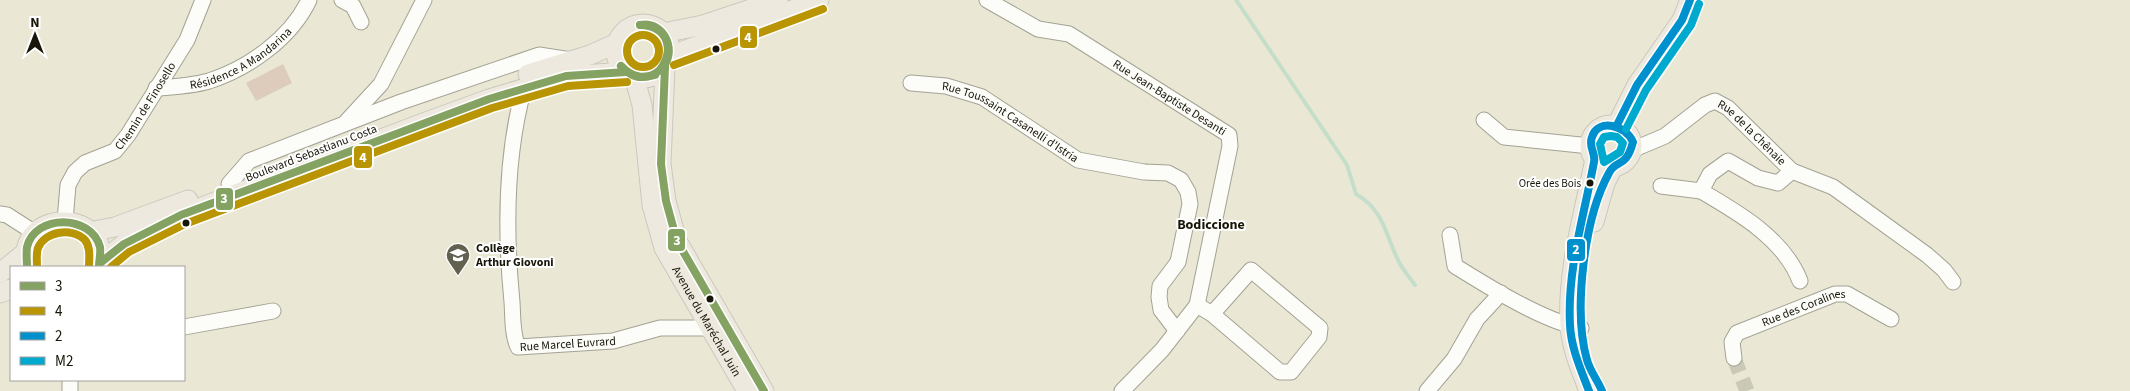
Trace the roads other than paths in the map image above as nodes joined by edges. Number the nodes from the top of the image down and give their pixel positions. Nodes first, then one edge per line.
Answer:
1 (203, 0) edge
2 (309, 0) edge
3 (342, 0) edge
4 (424, 0) edge
5 (778, 0) edge
6 (819, 0) edge
7 (987, 0) edge
8 (1690, 0) edge
9 (360, 22) dead end
10 (664, 33) junction
11 (617, 43) junction
12 (572, 60) junction
13 (667, 61) junction
14 (630, 74) junction
15 (911, 83) dead end
16 (381, 84) junction
17 (156, 88) junction
18 (524, 88) junction
19 (401, 102) junction
20 (1484, 120) dead end
21 (344, 124) junction
22 (1617, 125) junction
23 (1632, 150) junction
24 (1592, 153) junction
25 (1613, 167) junction
26 (1792, 171) junction
27 (229, 184) junction
28 (1661, 186) dead end
29 (1701, 191) junction
30 (0, 214) edge
31 (65, 221) junction
32 (89, 232) junction
33 (35, 233) junction
34 (1450, 235) dead end
35 (26, 260) edge
36 (100, 265) edge
37 (14, 266) edge
38 (1800, 280) dead end
39 (1953, 282) dead end
40 (1501, 293) junction
41 (1197, 305) junction
42 (273, 311) dead end
43 (1212, 314) junction
44 (1891, 319) dead end
45 (718, 326) junction
46 (185, 327) edge
47 (1575, 327) junction
48 (1177, 331) junction
49 (1734, 358) tunnel mouth
50 (747, 391) edge
51 (764, 391) edge
52 (1122, 391) edge
53 (1426, 391) edge
54 (1589, 391) edge
55 (1602, 391) edge

1 - 17 street, Chemin de Finosello
2 - 17 street, Résidence A Mandarina
3 - 9 street
4 - 16 street
5 - 10 main road
6 - 13 main road
7 - 41 street, Rue Jean-Baptiste Desanti
8 - 22 main road
10 - 11 main road
10 - 13 main road
11 - 12 main road, Boulevard Sebastianu Costa
11 - 14 main road
12 - 19 street
12 - 27 main road, Boulevard Sebastianu Costa
13 - 14 main road
13 - 45 main road, Avenue du Maréchal Juin
14 - 18 main road, Boulevard Sebastianu Costa
14 - 45 main road, Avenue du Maréchal Juin
15 - 48 street, Rue Toussaint Casanelli d'Istria
16 - 19 street
16 - 21 street
17 - 31 street, Chemin de Finosello
18 - 36 main road, Boulevard Sebastianu Costa
18 - 45 street, Rue Marcel Euvrard
19 - 21 street
20 - 24 street
21 - 27 street
22 - 23 main road
22 - 24 main road
23 - 25 main road
23 - 26 street, Rue de la Chênaie
24 - 25 main road
24 - 47 main road
25 - 47 main road
26 - 29 street, Rue de la Chênaie
26 - 39 street, Rue de la Chênaie
27 - 32 main road, Boulevard Sebastianu Costa
28 - 29 street
29 - 38 street
30 - 33 street
31 - 32 main road
31 - 33 main road
32 - 36 main road
33 - 35 main road
34 - 40 street
35 - 37 main road
40 - 47 street
40 - 53 street
41 - 43 street
41 - 48 street, Rue Jean-Baptiste Desanti
42 - 46 street
43 - 43 street
44 - 49 street, Rue des Coralines
45 - 50 main road, Avenue du Maréchal Juin
45 - 51 main road, Avenue du Maréchal Juin
47 - 54 main road
47 - 55 main road
48 - 52 street, Rue Jean-Baptiste Desanti

